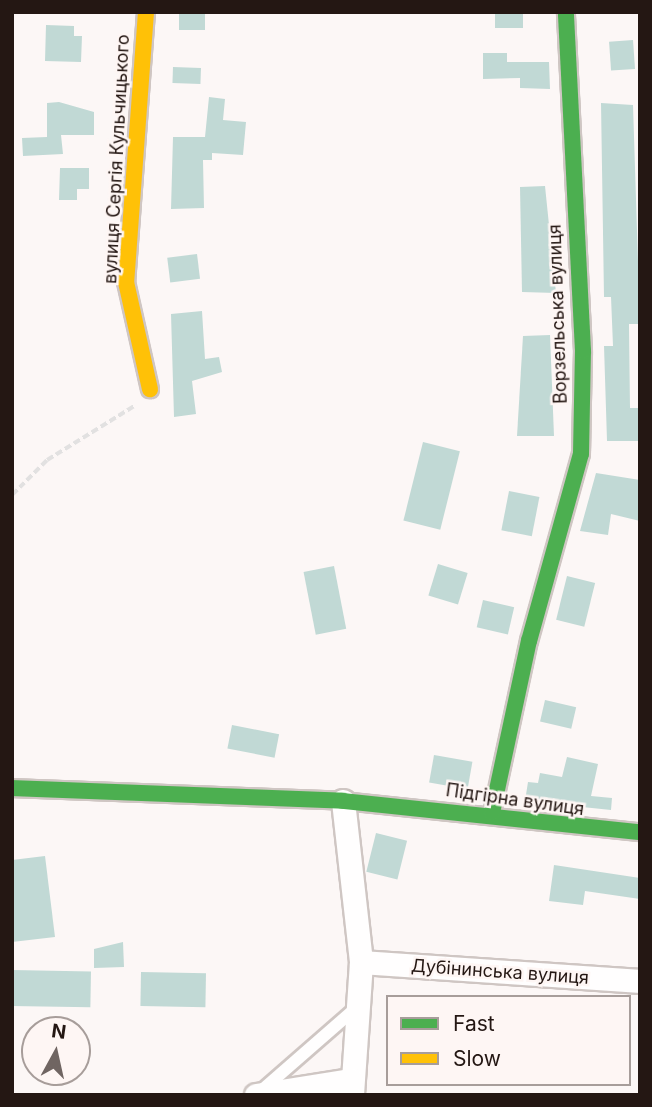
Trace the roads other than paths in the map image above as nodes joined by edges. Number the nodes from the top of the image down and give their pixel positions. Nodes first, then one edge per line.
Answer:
1 (146, 12) edge
2 (570, 13) edge
3 (150, 389) road end
4 (12, 788) edge
5 (343, 801) junction
6 (492, 813) junction
7 (640, 832) edge
8 (360, 962) junction
9 (640, 981) edge
10 (357, 1007) junction
11 (352, 1087) edge
12 (257, 1095) edge

1 - 3 street, вулиця Сергія Кульчицького
2 - 6 street, Ворзельська вулиця
4 - 5 street, Підгірна вулиця
5 - 6 street, Підгірна вулиця
5 - 8 street
6 - 7 street, Підгірна вулиця
8 - 9 street, Дубінинська вулиця
8 - 10 street
10 - 11 street
10 - 12 lane
11 - 12 street

